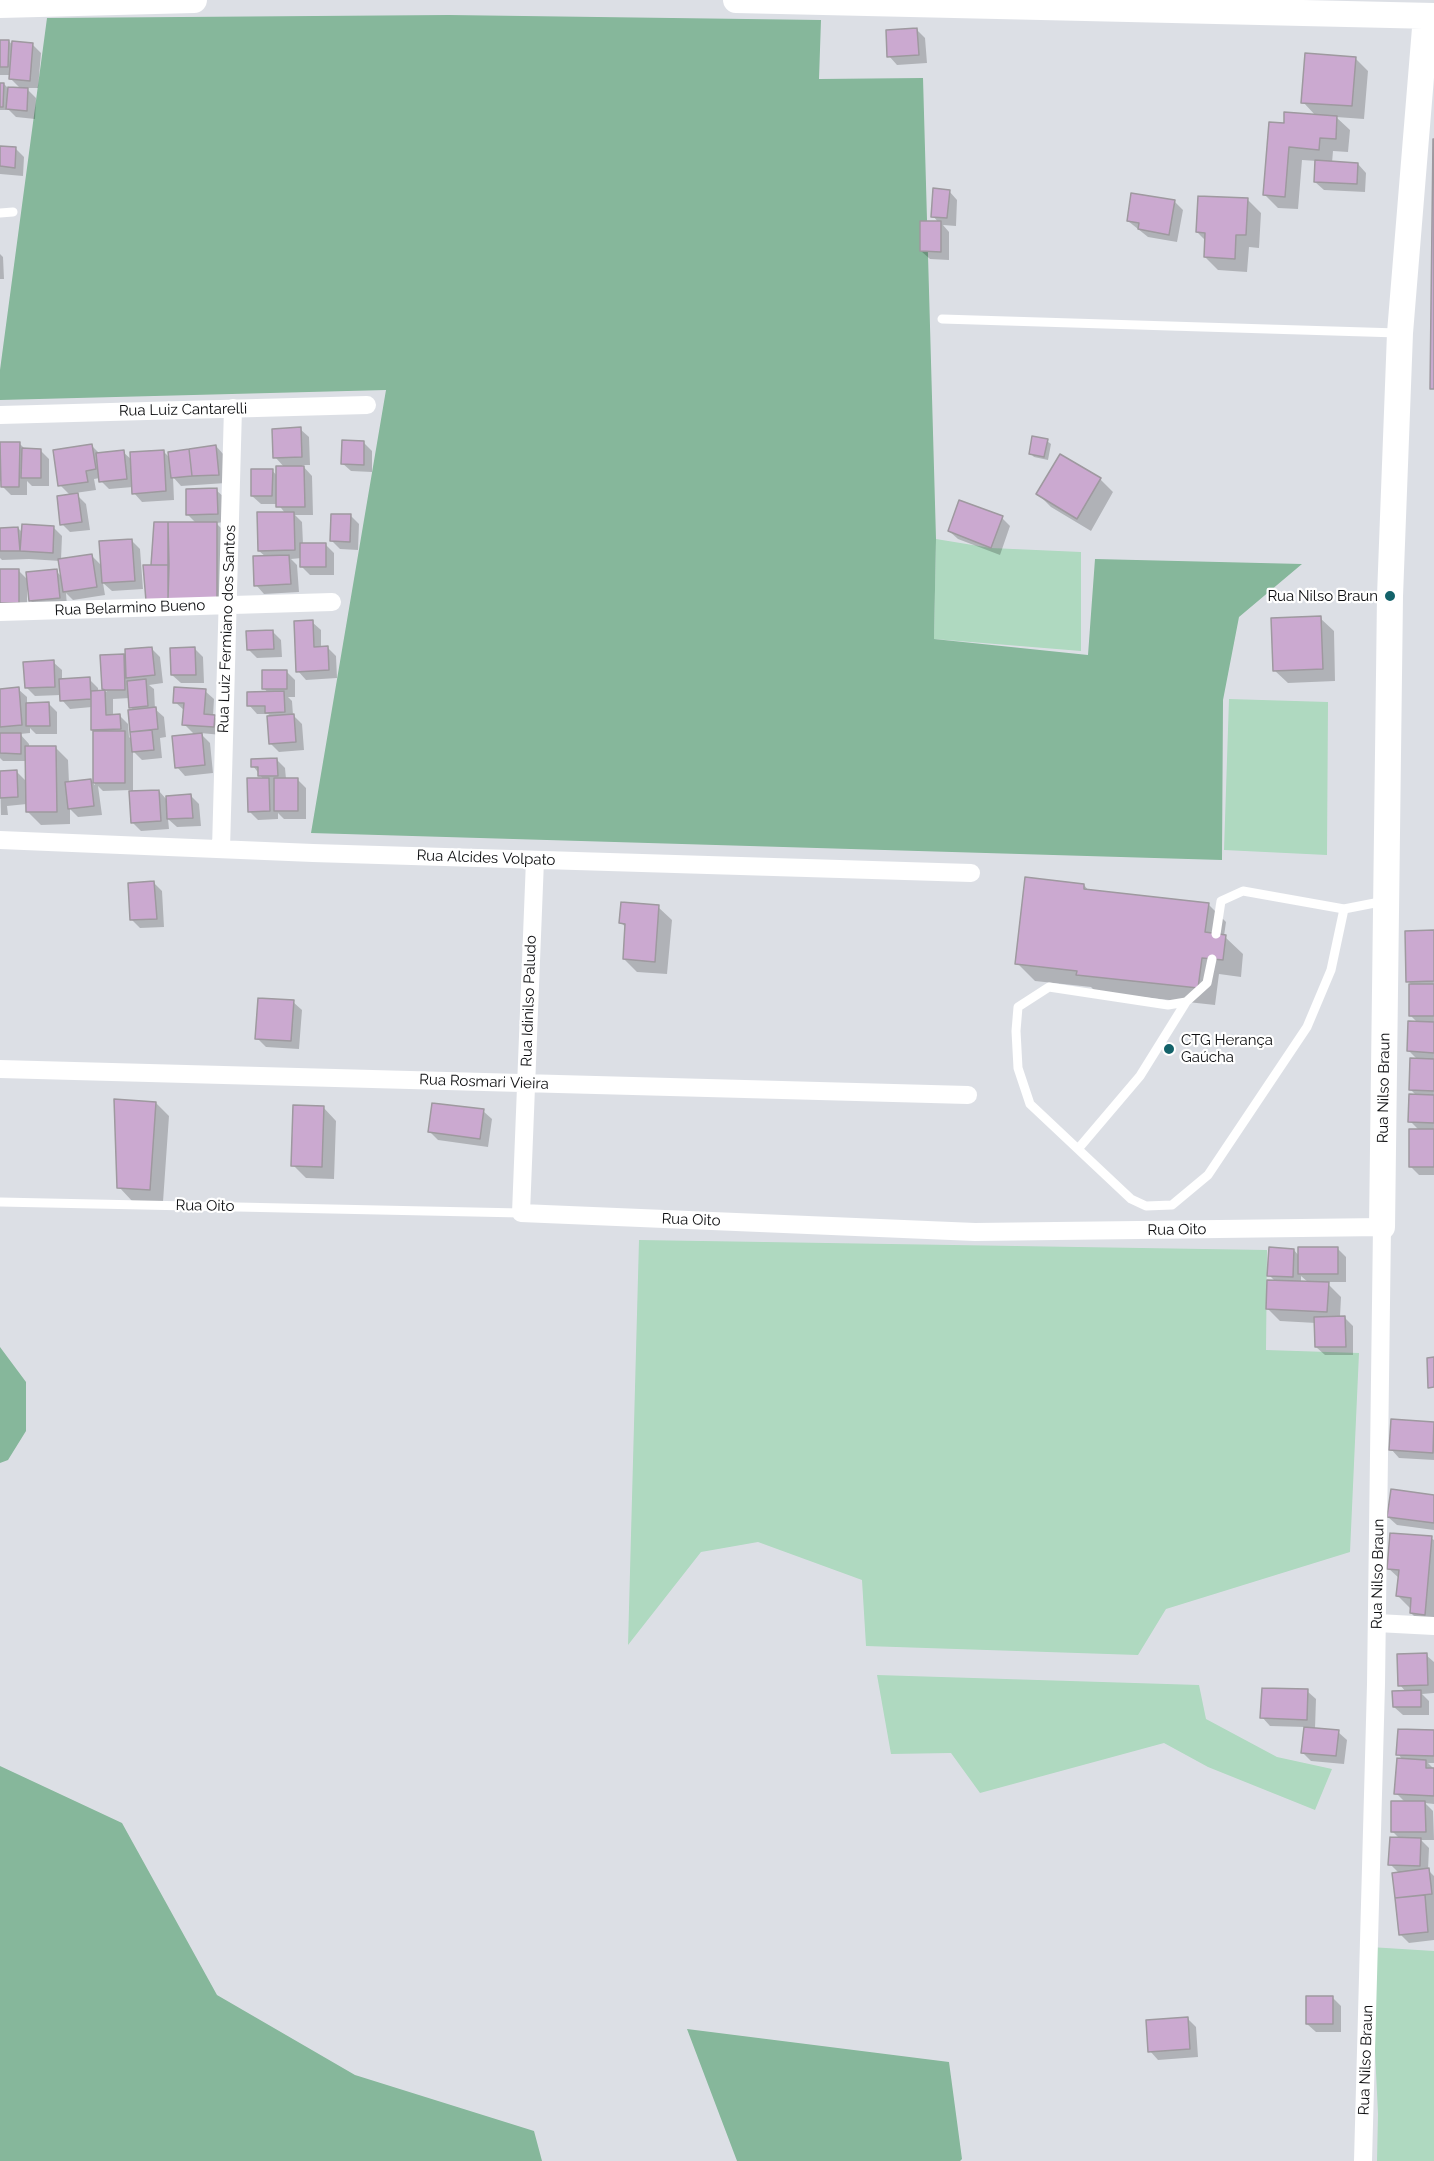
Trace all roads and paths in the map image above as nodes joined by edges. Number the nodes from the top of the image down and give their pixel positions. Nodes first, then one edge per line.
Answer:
1 (194, 0) edge
2 (736, 0) edge
3 (0, 5) edge
4 (1430, 16) edge
5 (13, 212) dead end
6 (0, 213) edge
7 (942, 319) dead end
8 (1400, 333) junction
9 (367, 405) dead end
10 (233, 408) junction
11 (0, 415) edge
12 (332, 602) dead end
13 (228, 605) junction
14 (0, 612) edge
15 (0, 840) edge
16 (221, 849) junction
17 (535, 860) junction
18 (971, 873) dead end
19 (1387, 901) junction
20 (1344, 909) junction
21 (1216, 934) dead end
22 (1212, 958) dead end
23 (1186, 1002) junction
24 (0, 1069) edge
25 (526, 1084) junction
26 (968, 1095) dead end
27 (1078, 1149) junction
28 (0, 1202) edge
29 (521, 1213) junction
30 (1383, 1227) junction
31 (1377, 1623) junction
32 (1434, 1626) edge
33 (1363, 2161) edge

1 - 3 street
2 - 4 street
4 - 8 street, Rua Nilso Braun
5 - 6 lane
7 - 8 lane
8 - 19 street, Rua Nilso Braun
9 - 10 street, Rua Luiz Cantarelli
10 - 11 street, Rua Luiz Cantarelli
10 - 13 street, Rua Luiz Fermiano dos Santos
12 - 13 street, Rua Belarmino Bueno
13 - 14 street, Rua Belarmino Bueno
13 - 16 street, Rua Luiz Fermiano dos Santos
15 - 16 street, Rua Alcides Volpato
16 - 17 street, Rua Alcides Volpato
17 - 18 street, Rua Alcides Volpato
17 - 25 street, Rua Idinilso Paludo
19 - 20 lane
19 - 30 street, Rua Nilso Braun
20 - 21 lane
20 - 27 lane
22 - 23 lane
23 - 27 lane
23 - 27 lane
24 - 25 street, Rua Rosmari Vieira
25 - 26 street, Rua Rosmari Vieira
25 - 29 street, Rua Idinilso Paludo
28 - 29 lane, Rua Oito
29 - 30 street, Rua Oito
30 - 31 street, Rua Nilso Braun
31 - 32 street
31 - 33 street, Rua Nilso Braun

